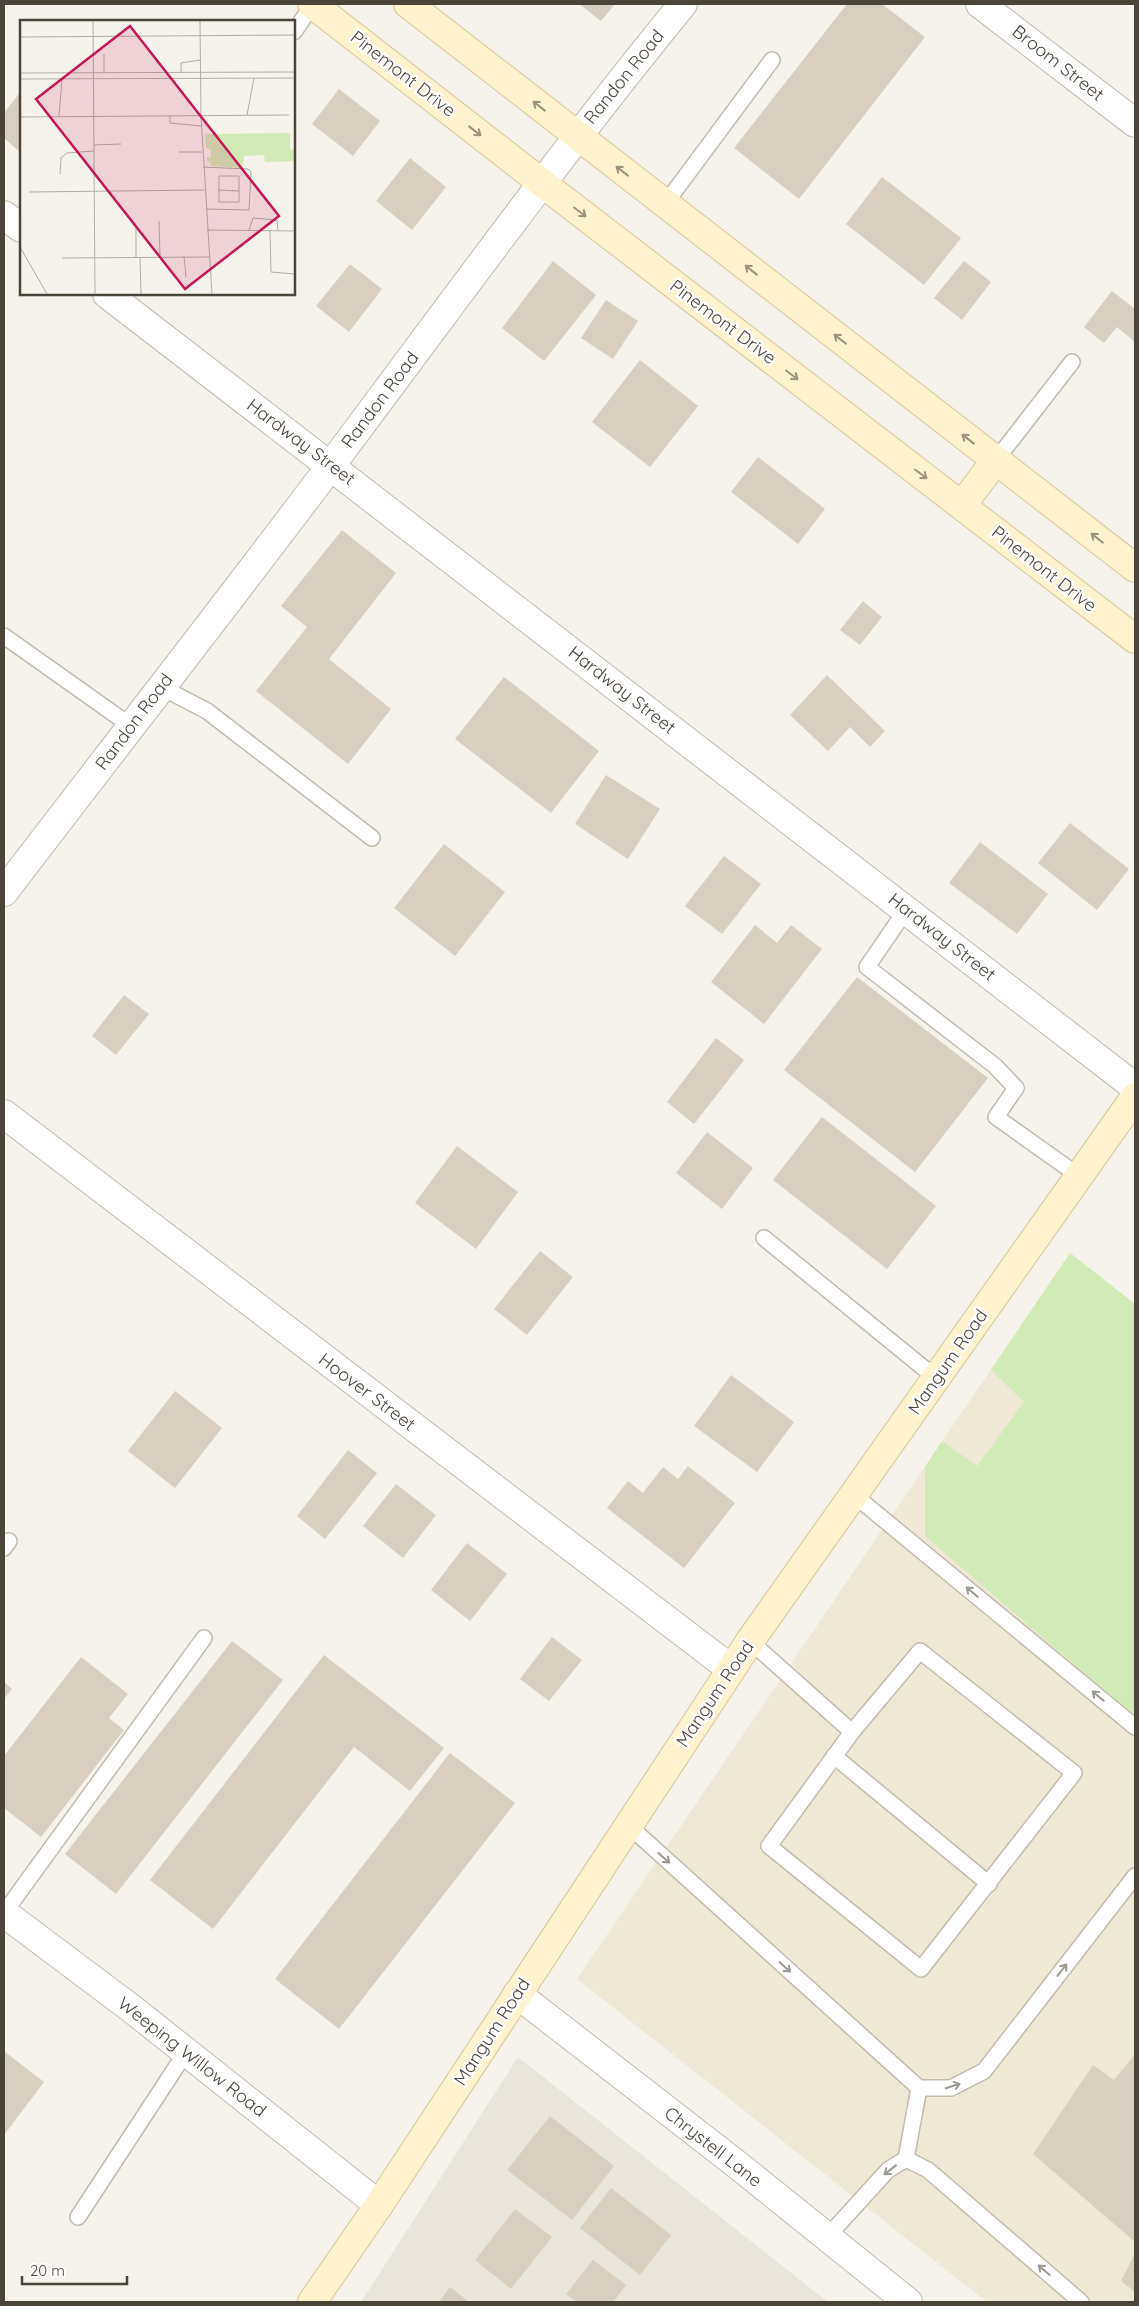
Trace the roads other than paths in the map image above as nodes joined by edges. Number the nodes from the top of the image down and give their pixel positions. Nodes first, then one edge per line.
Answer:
1 (313, 4) edge
2 (408, 4) edge
3 (683, 4) edge
4 (980, 4) edge
5 (295, 31) edge
6 (772, 60) dead end
7 (1135, 123) edge
8 (577, 136) junction
9 (542, 183) junction
10 (665, 204) junction
11 (4, 215) edge
12 (20, 227) edge
13 (108, 295) edge
14 (1072, 362) dead end
15 (996, 460) junction
16 (331, 465) junction
17 (962, 505) junction
18 (1135, 568) edge
19 (4, 636) edge
20 (1135, 639) edge
21 (161, 687) junction
22 (131, 726) junction
23 (372, 838) dead end
24 (4, 892) edge
25 (906, 910) junction
26 (1135, 1087) edge
27 (1135, 1097) edge
28 (4, 1114) edge
29 (1079, 1176) junction
30 (764, 1238) dead end
31 (936, 1378) junction
32 (854, 1495) junction
33 (204, 1638) dead end
34 (750, 1640) junction
35 (731, 1669) junction
36 (1135, 1727) edge
37 (852, 1732) junction
38 (834, 1756) junction
39 (628, 1825) junction
40 (1135, 1876) edge
41 (989, 1884) junction
42 (4, 1913) edge
43 (517, 1994) junction
44 (186, 2052) junction
45 (919, 2088) junction
46 (906, 2159) junction
47 (379, 2205) junction
48 (78, 2217) dead end
49 (827, 2238) junction
50 (312, 2302) edge
51 (908, 2302) edge
52 (1081, 2302) edge

1 - 5 lane
1 -> 9 main road, Pinemont Drive
8 -> 2 main road
3 - 8 street, Randon Road
4 - 7 street, Broom Street
6 - 10 lane
8 - 9 street, Randon Road
10 -> 8 main road
9 - 16 street, Randon Road
9 -> 17 main road, Pinemont Drive
15 -> 10 main road
11 - 12 street
13 - 16 street, Hardway Street
14 - 15 lane
15 - 17 main road
18 -> 15 main road
16 - 21 street, Randon Road
16 - 25 street, Hardway Street
17 - 20 main road, Pinemont Drive
19 - 22 lane
21 - 22 street, Randon Road
21 - 23 lane
22 - 24 street, Randon Road
25 - 26 street, Hardway Street
25 - 29 lane
27 - 29 main road, Mangum Road
28 - 35 street, Hoover Street
29 - 31 main road, Mangum Road
30 - 31 lane
31 - 32 main road, Mangum Road
32 - 34 main road, Mangum Road
36 -> 32 lane
33 - 42 lane
34 - 35 main road, Mangum Road
34 - 37 lane
35 - 39 main road, Mangum Road
37 - 38 lane
37 - 41 lane
38 - 41 lane
38 - 41 lane
39 - 43 main road, Mangum Road
39 -> 45 lane
45 -> 40 lane
42 - 44 street, Weeping Willow Road
43 - 47 main road, Mangum Road
43 - 49 street, Chrystell Lane
44 - 47 street, Weeping Willow Road
44 - 48 lane
45 - 46 lane
46 -> 49 lane
52 -> 46 lane
47 - 50 main road, Mangum Road
49 - 51 street, Chrystell Lane

